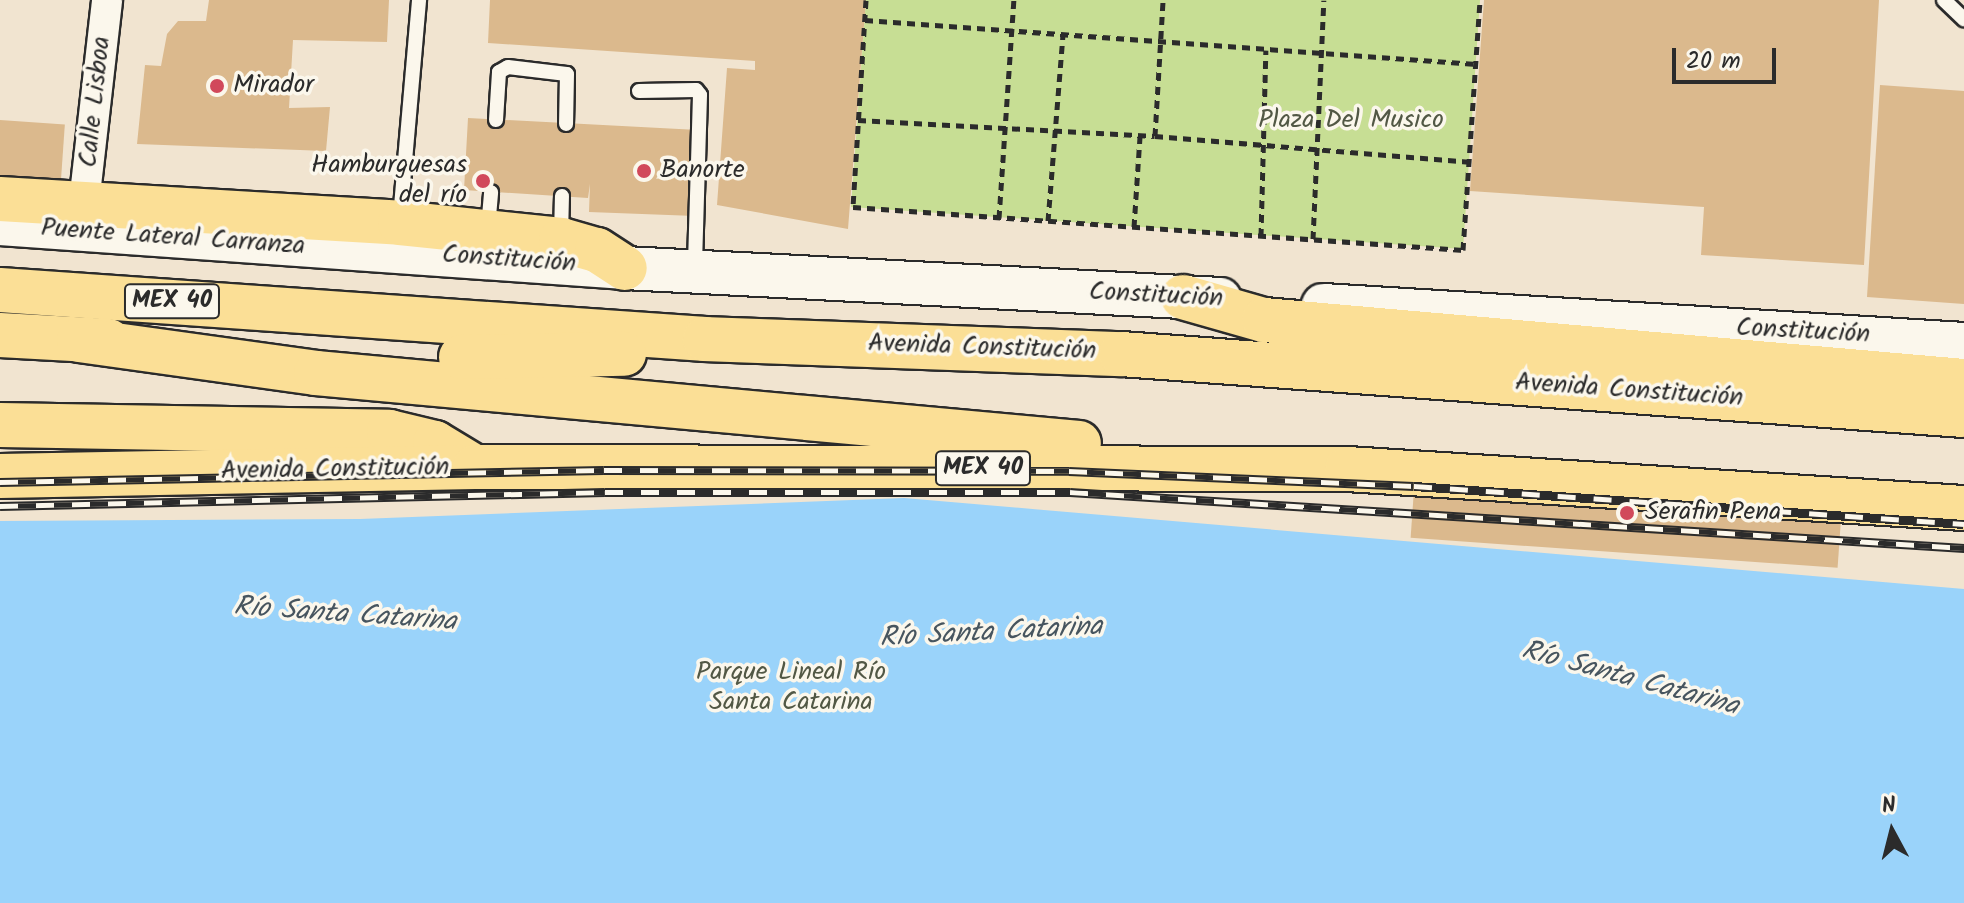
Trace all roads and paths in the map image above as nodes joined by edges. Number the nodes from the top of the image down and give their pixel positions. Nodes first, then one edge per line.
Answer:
1 (107, 0) edge
2 (419, 0) edge
3 (866, 0) edge
4 (1014, 0) edge
5 (1163, 0) edge
6 (1324, 0) edge
7 (1480, 0) edge
8 (1944, 0) edge
9 (1964, 19) edge
10 (865, 20) junction
11 (1011, 29) junction
12 (1063, 34) junction
13 (1160, 42) junction
14 (1266, 50) junction
15 (1323, 54) junction
16 (1476, 64) junction
17 (639, 91) dead end
18 (496, 120) dead end
19 (858, 120) junction
20 (566, 124) dead end
21 (1005, 128) junction
22 (1054, 130) junction
23 (1140, 136) junction
24 (1155, 136) junction
25 (1263, 146) junction
26 (1318, 150) junction
27 (1469, 162) junction
28 (562, 196) dead end
29 (0, 199) edge
30 (84, 203) junction
31 (999, 218) junction
32 (1048, 221) junction
33 (400, 223) junction
34 (0, 224) edge
35 (1134, 227) junction
36 (1261, 236) junction
37 (1313, 239) junction
38 (561, 240) junction
39 (347, 250) joint
40 (625, 268) junction
41 (695, 271) junction
42 (0, 290) edge
43 (1183, 297) junction
44 (0, 335) edge
45 (705, 339) junction
46 (79, 340) junction
47 (1964, 344) edge
48 (1964, 381) edge
49 (1964, 415) edge
50 (0, 425) edge
51 (475, 467) junction
52 (1347, 469) junction
53 (0, 476) edge
54 (1964, 508) edge

1 - 30 street, Calle Lisboa
2 - 33 lane
3 - 10 path
4 - 11 path
5 - 13 path
6 - 15 path
7 - 16 path
8 - 9 lane
10 - 11 path
10 - 19 path
11 - 12 path
11 - 21 path
12 - 13 path
12 - 22 path
13 - 14 path
13 - 24 path
14 - 15 path
14 - 25 path
15 - 16 path
15 - 26 path
16 - 27 path
17 - 41 lane
18 - 20 lane
19 - 21 path
19 - 31 path
21 - 22 path
21 - 31 path
22 - 23 path
22 - 32 path
23 - 24 path
23 - 35 path
24 - 25 path
25 - 26 path
25 - 36 path
26 - 27 path
26 - 37 path
27 - 37 path
28 - 38 lane
29 - 30 main road
30 - 33 main road
31 - 32 path
32 - 35 path
33 - 38 main road
34 - 39 street, Puente Lateral Carranza
35 - 36 path
36 - 37 path
38 - 40 main road
39 - 40 street, Constitución
40 - 41 street, Constitución
41 - 43 street, Constitución
42 - 45 main road, Avenida Constitución / MEX 40
43 - 47 street, Constitución
43 - 48 main road
44 - 46 main road
45 - 46 main road
45 - 49 main road, Avenida Constitución / MEX 40
46 - 52 main road
50 - 51 main road
51 - 52 main road, Avenida Constitución / MEX 40
51 - 53 main road, Avenida Constitución / MEX 40
52 - 54 main road, Avenida Constitución / MEX 40

